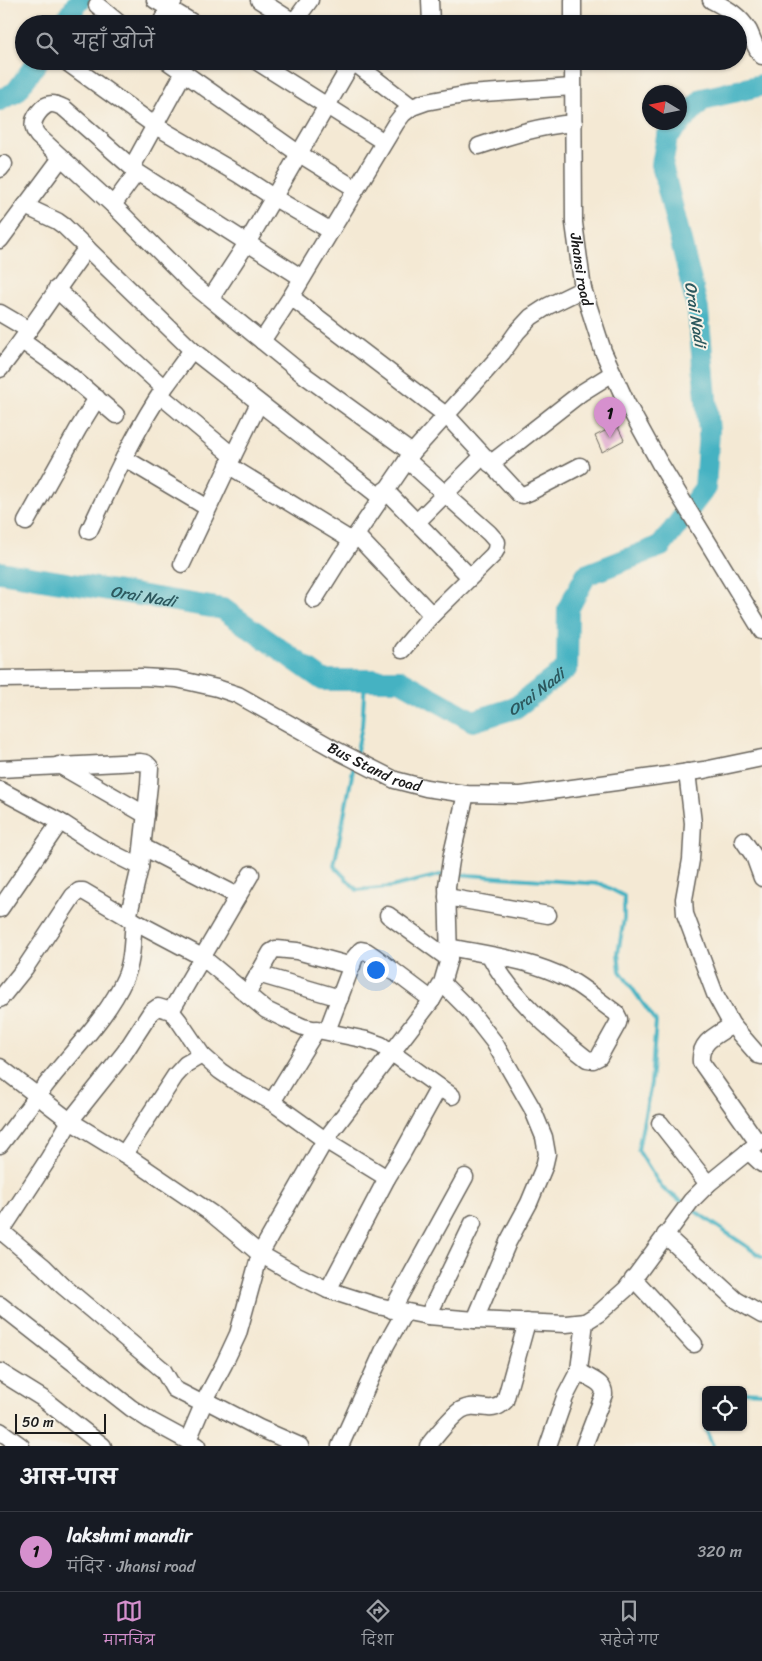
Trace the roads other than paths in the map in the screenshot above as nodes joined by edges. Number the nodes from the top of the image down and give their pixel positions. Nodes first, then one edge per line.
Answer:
1 (259, 0) edge
2 (310, 0) edge
3 (430, 0) edge
4 (573, 0) edge
5 (711, 0) edge
6 (166, 3) edge
7 (97, 5) dead end
8 (109, 15) edge
9 (183, 15) edge
10 (282, 15) edge
11 (300, 15) edge
12 (431, 15) edge
13 (573, 15) edge
14 (736, 15) edge
15 (747, 28) edge
16 (762, 56) edge
17 (78, 70) edge
18 (178, 70) edge
19 (270, 70) edge
20 (348, 70) edge
21 (365, 70) edge
22 (573, 70) edge
23 (183, 74) junction
24 (574, 86) junction
25 (327, 106) junction
26 (412, 107) junction
27 (574, 123) junction
28 (154, 125) junction
29 (384, 142) junction
30 (480, 146) dead end
31 (298, 153) junction
32 (61, 158) junction
33 (134, 170) junction
34 (356, 189) junction
35 (273, 197) junction
36 (113, 205) junction
37 (25, 206) junction
38 (331, 231) junction
39 (0, 240) edge
40 (247, 243) junction
41 (87, 248) junction
42 (302, 278) junction
43 (56, 289) junction
44 (583, 289) junction
45 (291, 297) junction
46 (210, 298) junction
47 (0, 313) edge
48 (25, 335) junction
49 (262, 341) junction
50 (192, 350) junction
51 (0, 369) edge
52 (613, 373) junction
53 (162, 392) junction
54 (97, 398) junction
55 (259, 403) junction
56 (116, 415) dead end
57 (446, 416) junction
58 (409, 456) junction
59 (124, 458) junction
60 (230, 460) junction
61 (487, 460) junction
62 (580, 466) dead end
63 (383, 494) junction
64 (446, 494) junction
65 (208, 508) junction
66 (26, 522) dead end
67 (417, 522) junction
68 (89, 531) dead end
69 (354, 538) junction
70 (182, 564) dead end
71 (470, 577) junction
72 (314, 600) dead end
73 (432, 615) junction
74 (762, 631) edge
75 (402, 650) dead end
76 (0, 679) edge
77 (762, 758) edge
78 (59, 765) junction
79 (0, 769) edge
80 (687, 772) junction
81 (0, 790) edge
82 (466, 794) junction
83 (146, 815) junction
84 (60, 822) junction
85 (743, 840) dead end
86 (143, 848) junction
87 (140, 867) junction
88 (251, 874) dead end
89 (762, 878) edge
90 (447, 892) junction
91 (238, 896) junction
92 (0, 909) edge
93 (388, 915) dead end
94 (548, 915) dead end
95 (131, 919) junction
96 (449, 953) junction
97 (490, 956) junction
98 (202, 958) junction
99 (352, 966) junction
100 (258, 974) junction
101 (442, 983) junction
102 (247, 994) junction
103 (0, 998) edge
104 (340, 998) junction
105 (432, 1000) junction
106 (171, 1011) junction
107 (732, 1025) junction
108 (322, 1030) junction
109 (392, 1052) junction
110 (202, 1055) junction
111 (762, 1056) edge
112 (0, 1067) edge
113 (37, 1095) junction
114 (272, 1102) junction
115 (70, 1121) junction
116 (660, 1123) dead end
117 (325, 1140) junction
118 (0, 1145) edge
119 (756, 1145) edge
120 (124, 1154) junction
121 (762, 1164) edge
122 (465, 1177) dead end
123 (387, 1178) junction
124 (708, 1184) junction
125 (473, 1223) dead end
126 (670, 1229) junction
127 (1, 1232) edge
128 (260, 1254) junction
129 (633, 1278) junction
130 (328, 1290) junction
131 (0, 1304) edge
132 (398, 1311) junction
133 (762, 1315) edge
134 (428, 1316) junction
135 (476, 1320) junction
136 (527, 1322) junction
137 (585, 1322) junction
138 (694, 1344) dead end
139 (579, 1370) junction
140 (0, 1372) edge
141 (204, 1402) junction
142 (0, 1431) edge
143 (192, 1443) edge
144 (20, 1446) edge
145 (104, 1446) edge
146 (300, 1446) edge
147 (340, 1446) edge
148 (428, 1446) edge
149 (548, 1446) edge
150 (584, 1446) edge

1 - 10 street
2 - 11 street
3 - 12 street
4 - 13 street
5 - 14 street
6 - 9 street
7 - 8 street
15 - 16 street
17 - 28 street
18 - 23 street
19 - 25 street
20 - 25 street
21 - 26 street
22 - 24 street, Jhansi road
23 - 28 street
23 - 31 street
24 - 26 street
24 - 27 street, Jhansi road
25 - 29 street
25 - 31 street
26 - 29 street
27 - 30 street
27 - 44 street, Jhansi road
28 - 33 street
28 - 35 street
29 - 34 street
31 - 34 street
31 - 35 street
32 - 33 street
32 - 36 street
32 - 37 street
33 - 36 street
33 - 40 street
34 - 38 street
35 - 38 street
35 - 40 street
36 - 46 street
37 - 39 street
37 - 41 street
38 - 42 street
40 - 42 street
40 - 46 street
41 - 43 street
41 - 50 street
42 - 45 street
43 - 48 street
43 - 53 street
44 - 52 street, Jhansi road
44 - 57 street
45 - 49 street
45 - 57 street
46 - 49 street
47 - 48 street
48 - 51 street
48 - 54 street
49 - 58 street
50 - 53 street
50 - 55 street
52 - 61 street
52 - 74 street, Jhansi road
53 - 59 street
53 - 60 street
54 - 56 street
54 - 66 street
55 - 60 street
55 - 63 street
57 - 58 street
57 - 61 street
58 - 63 street
58 - 64 street
59 - 65 street
59 - 68 street
60 - 65 street
60 - 69 street
61 - 62 street
61 - 64 street
63 - 67 street
63 - 69 street
64 - 67 street
64 - 71 street
65 - 70 street
67 - 71 street
69 - 72 street
69 - 73 street
71 - 73 street
73 - 75 street
76 - 82 street, Bus Stand road
77 - 80 street, Bus Stand road
78 - 79 street
78 - 83 street
78 - 83 street
80 - 82 street, Bus Stand road
80 - 107 street
81 - 84 street
82 - 90 street
83 - 86 street
84 - 87 street
84 - 92 street
85 - 89 street
86 - 87 street
86 - 91 street
87 - 95 street
88 - 91 street
90 - 94 street
90 - 96 street
91 - 98 street
93 - 96 street
95 - 98 street
95 - 103 street
95 - 113 street
96 - 97 street
96 - 101 street
97 - 97 street
98 - 102 street
98 - 106 street
99 - 100 street
99 - 104 street
99 - 105 street
100 - 102 street
100 - 104 street
101 - 105 street
101 - 135 street
102 - 108 street
104 - 108 street
105 - 109 street
106 - 110 street
106 - 115 street
107 - 111 street
107 - 119 street
108 - 109 street
108 - 114 street
109 - 117 street
109 - 123 street
110 - 114 street
110 - 120 street
112 - 113 street
113 - 115 street
113 - 118 street
114 - 117 street
115 - 120 street
115 - 127 street
116 - 124 street
117 - 123 street
117 - 128 street
119 - 121 street
119 - 124 street
120 - 128 street
122 - 132 street
123 - 130 street
124 - 126 street
125 - 134 street
126 - 129 street
126 - 133 street
127 - 141 street
128 - 130 street
128 - 141 street
129 - 137 street
129 - 138 street
130 - 132 street
131 - 143 street
132 - 134 street
132 - 147 street
134 - 135 street
135 - 136 street
136 - 137 street
136 - 148 street
137 - 139 street
139 - 149 street
139 - 150 street
140 - 145 street
141 - 143 street
141 - 146 street
142 - 144 street

